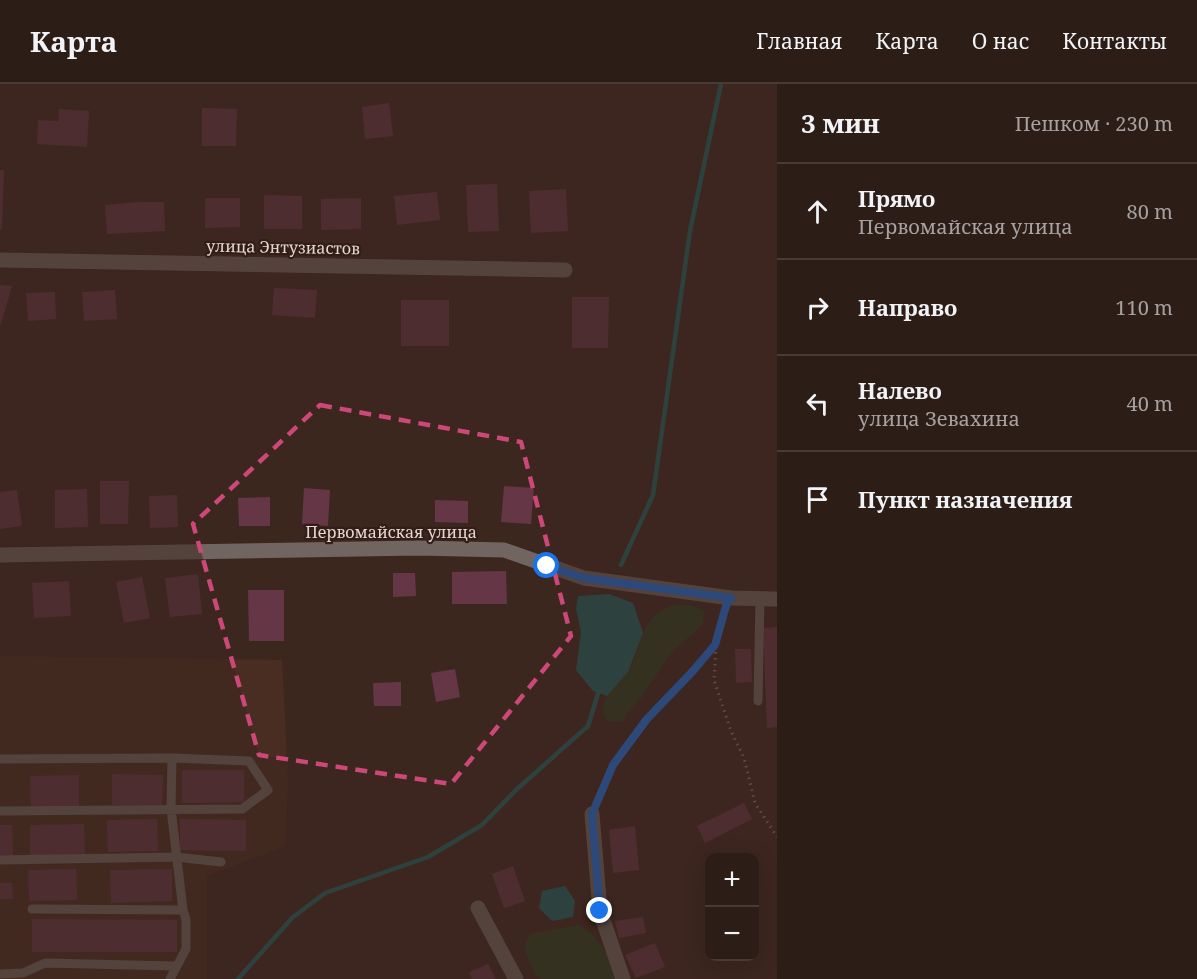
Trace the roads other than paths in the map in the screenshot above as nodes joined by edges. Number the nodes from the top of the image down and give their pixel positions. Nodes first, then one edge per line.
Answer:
1 (0, 260) edge
2 (565, 270) dead end
3 (0, 555) edge
4 (760, 598) junction
5 (777, 599) edge
6 (758, 701) dead end
7 (172, 758) junction
8 (0, 759) edge
9 (171, 809) junction
10 (0, 811) edge
11 (592, 814) road end
12 (176, 857) junction
13 (0, 860) edge
14 (221, 862) dead end
15 (478, 908) dead end
16 (32, 909) dead end
17 (183, 910) junction
18 (175, 966) junction
19 (0, 974) edge
20 (170, 979) edge
21 (516, 979) edge
22 (623, 979) edge

1 - 2 street, улица Энтузиастов
3 - 4 street, Первомайская улица
4 - 5 street, Первомайская улица
4 - 6 lane
7 - 8 lane
7 - 9 lane
7 - 9 lane
9 - 10 lane
9 - 12 lane
11 - 22 street
12 - 13 lane
12 - 14 lane
12 - 17 lane
15 - 21 street
16 - 17 lane
17 - 18 lane
18 - 19 lane
18 - 20 lane

